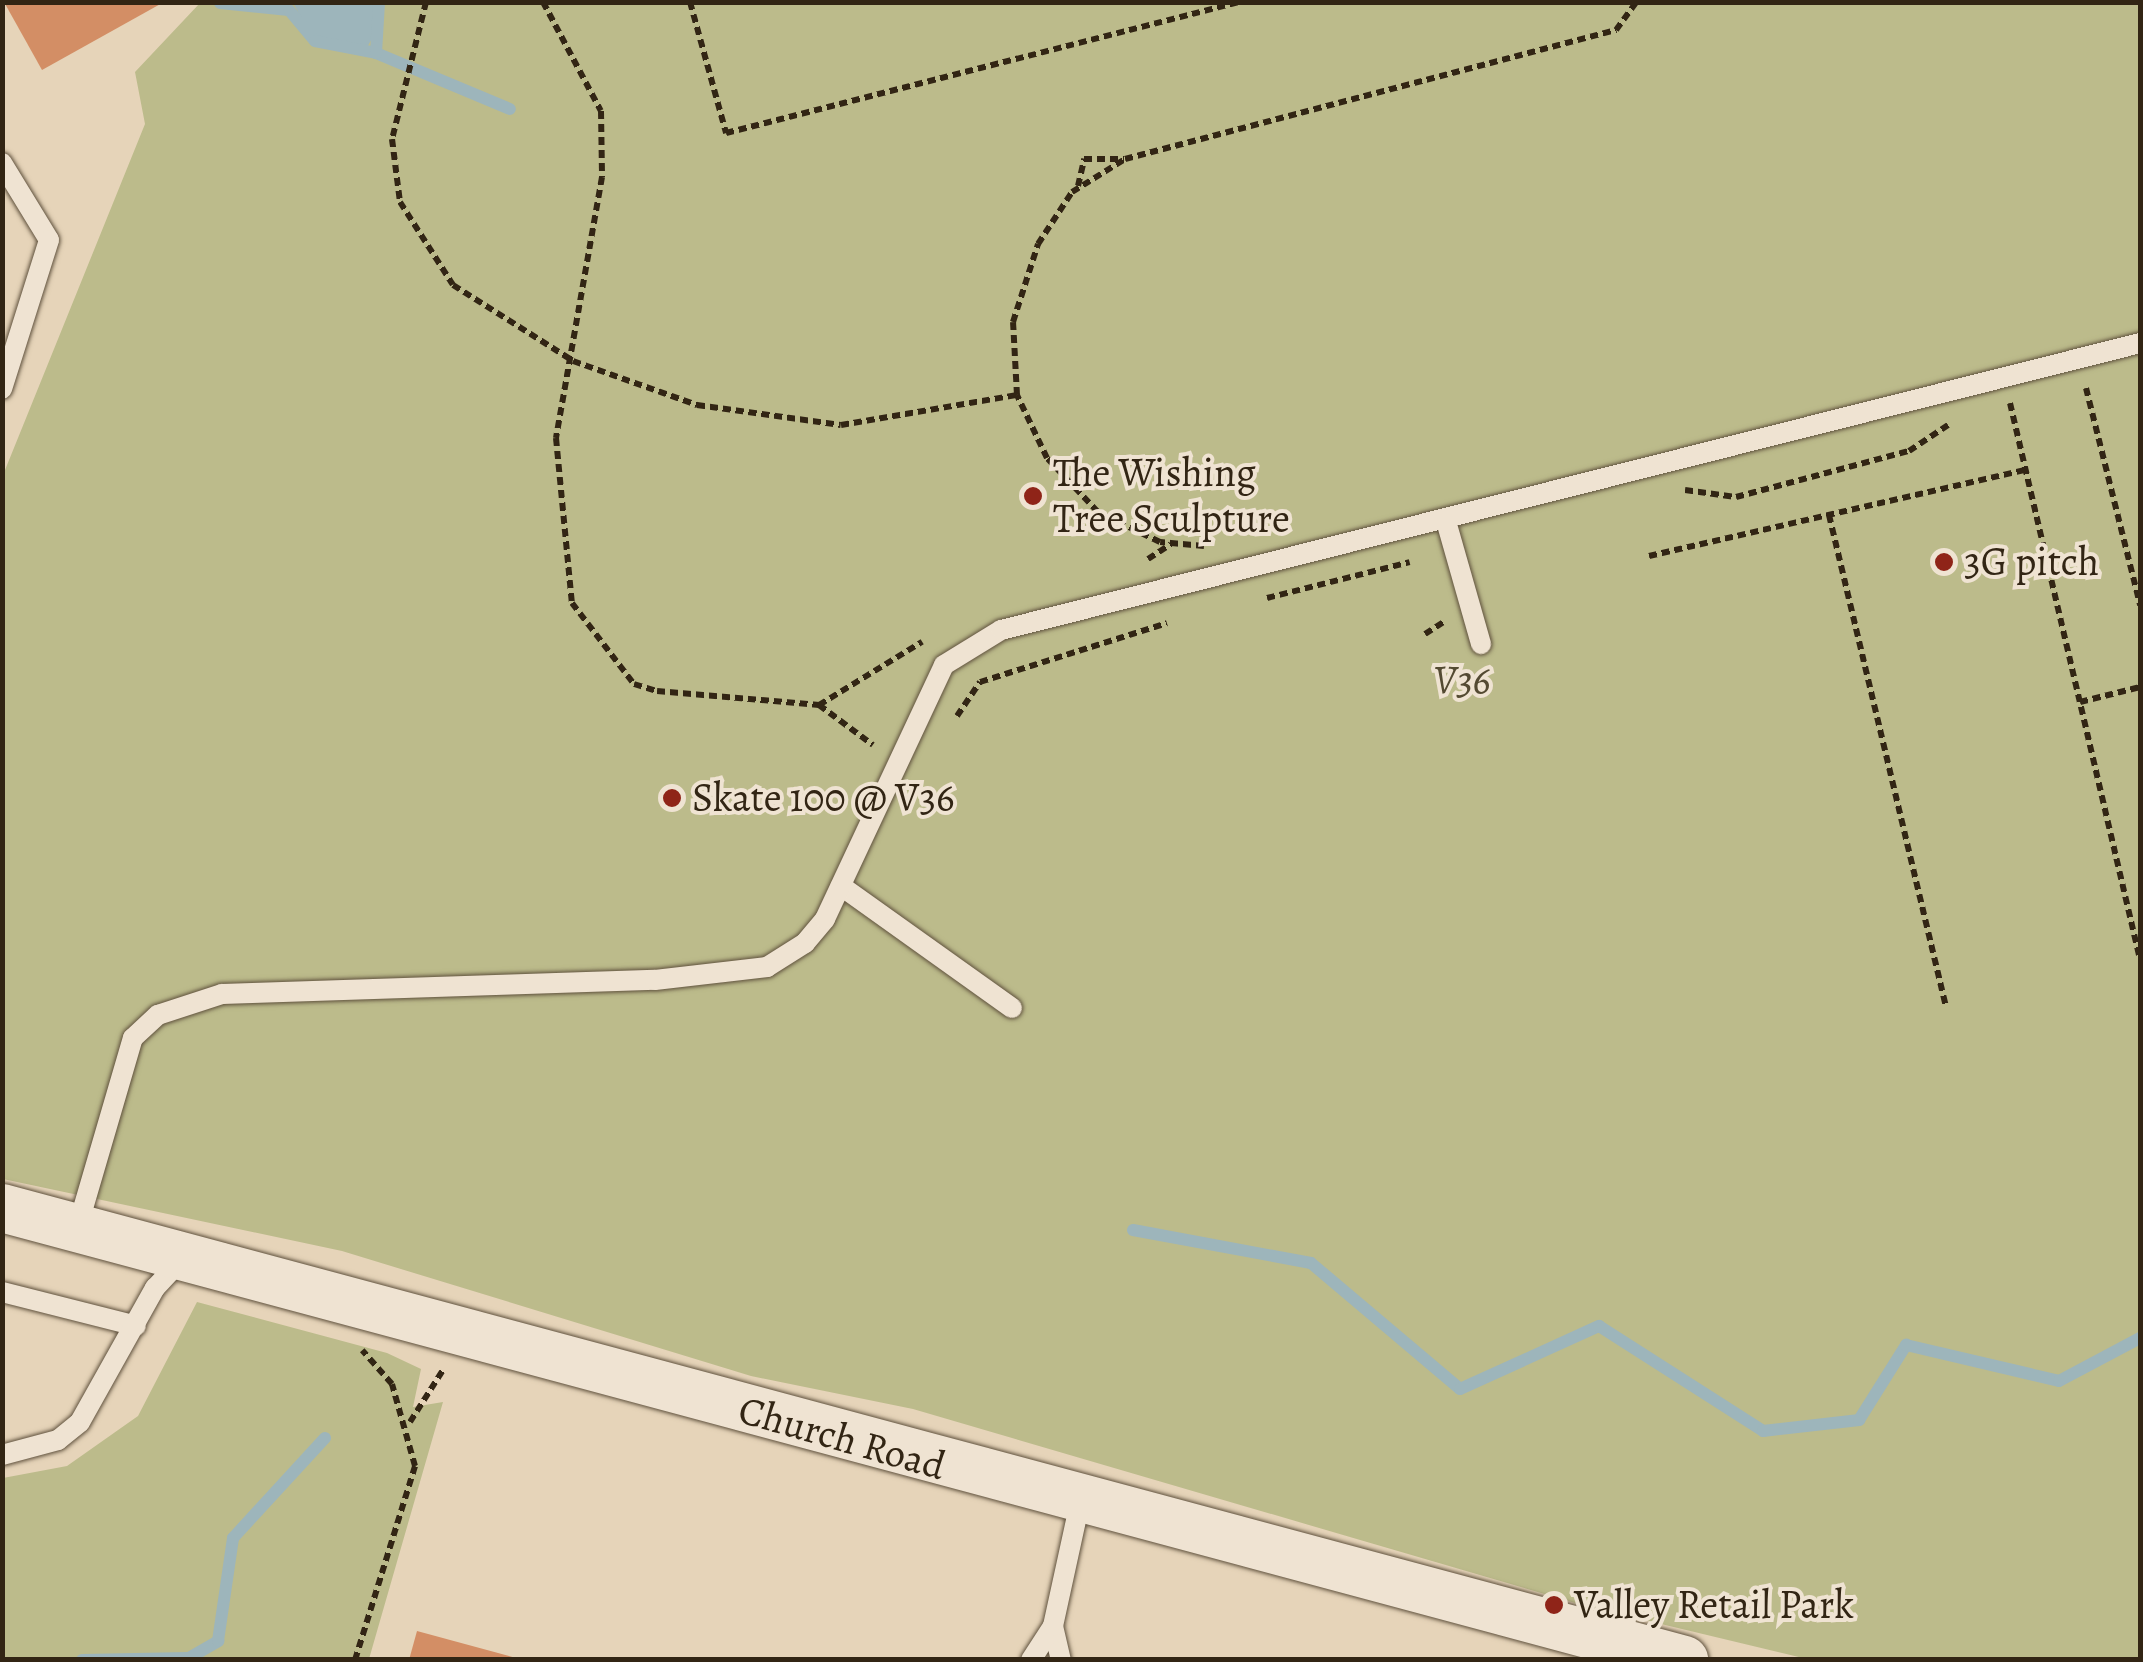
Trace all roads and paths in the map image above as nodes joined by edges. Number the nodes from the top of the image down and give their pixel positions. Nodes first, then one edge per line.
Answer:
1 (426, 2) edge
2 (543, 2) edge
3 (690, 2) edge
4 (1239, 2) edge
5 (1636, 2) edge
6 (1125, 159) junction
7 (2, 162) edge
8 (1078, 186) junction
9 (2140, 343) edge
10 (573, 362) junction
11 (2084, 382) dead end
12 (2, 389) edge
13 (1016, 394) junction
14 (1994, 406) dead end
15 (1965, 413) dead end
16 (2025, 470) junction
17 (1667, 488) dead end
18 (1829, 515) junction
19 (1446, 521) junction
20 (1224, 542) dead end
21 (1172, 543) junction
22 (1650, 556) dead end
23 (1422, 558) dead end
24 (1133, 564) dead end
25 (1248, 603) dead end
26 (2140, 605) edge
27 (1451, 609) dead end
28 (1190, 617) dead end
29 (1425, 634) dead end
30 (932, 636) dead end
31 (1481, 644) dead end
32 (2140, 686) edge
33 (2080, 702) junction
34 (818, 705) junction
35 (950, 726) dead end
36 (874, 746) dead end
37 (841, 886) junction
38 (2139, 955) edge
39 (1946, 1007) dead end
40 (1012, 1008) dead end
41 (2, 1208) edge
42 (77, 1229) junction
43 (184, 1256) junction
44 (4, 1293) edge
45 (136, 1326) junction
46 (361, 1338) dead end
47 (454, 1358) dead end
48 (410, 1425) junction
49 (2, 1455) edge
50 (1080, 1502) junction
51 (1052, 1626) junction
52 (355, 1660) edge
53 (1031, 1660) edge
54 (1061, 1660) edge
55 (1684, 1660) edge

1 - 10 path
2 - 10 path
3 - 4 path
5 - 6 path
6 - 8 path
6 - 8 path
7 - 12 lane
8 - 13 path
9 - 19 lane
10 - 13 path
10 - 34 path
11 - 26 path
13 - 21 path
14 - 16 path
15 - 17 path
16 - 18 path
16 - 33 path
18 - 22 path
18 - 39 path
19 - 31 lane
19 - 37 lane
20 - 21 path
21 - 24 path
23 - 25 path
27 - 29 path
28 - 35 path
30 - 34 path
32 - 33 path
33 - 38 path
34 - 36 path
37 - 40 lane
37 - 42 lane
41 - 42 street, Church Road
42 - 43 street, Church Road
43 - 45 lane
43 - 50 street, Church Road
44 - 45 lane
45 - 49 lane
46 - 48 path
47 - 48 path
48 - 52 path
50 - 51 lane
50 - 55 street, Church Road
51 - 53 lane
51 - 54 lane

